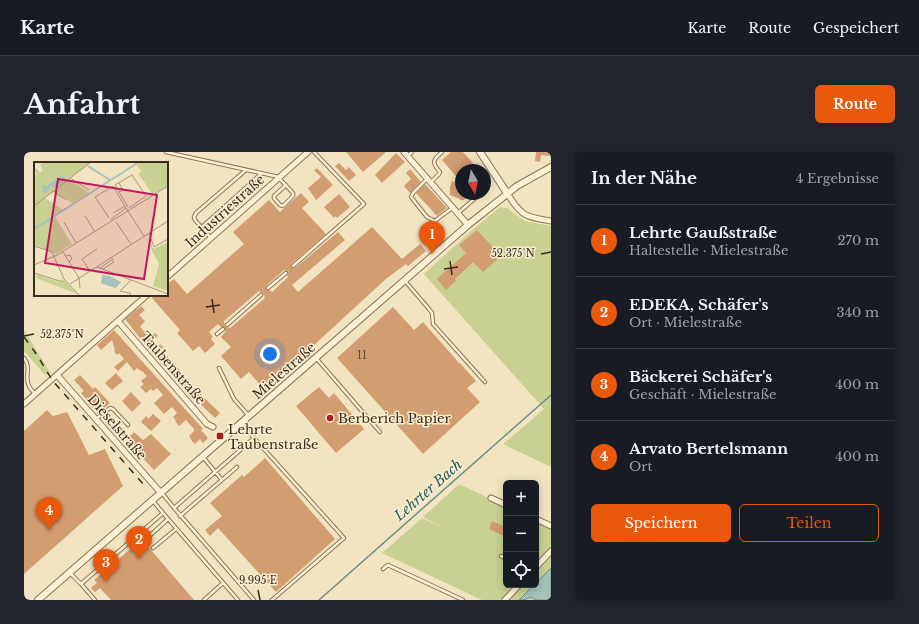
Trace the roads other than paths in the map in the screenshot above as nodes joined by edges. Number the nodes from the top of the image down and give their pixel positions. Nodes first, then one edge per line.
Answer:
1 (166, 152) edge
2 (308, 152) edge
3 (314, 152) edge
4 (412, 152) edge
5 (442, 152) edge
6 (480, 152) edge
7 (406, 154) edge
8 (551, 167) edge
9 (246, 170) junction
10 (262, 173) junction
11 (279, 178) junction
12 (429, 181) junction
13 (286, 186) junction
14 (507, 193) junction
15 (473, 200) edge
16 (452, 208) junction
17 (458, 213) junction
18 (551, 221) edge
19 (468, 225) junction
20 (202, 227) junction
21 (212, 238) junction
22 (294, 266) dead end
23 (286, 273) dead end
24 (168, 276) edge
25 (405, 281) junction
26 (268, 288) dead end
27 (262, 295) dead end
28 (146, 296) edge
29 (118, 321) junction
30 (227, 325) dead end
31 (222, 329) dead end
32 (217, 334) dead end
33 (24, 358) edge
34 (316, 358) junction
35 (219, 368) dead end
36 (57, 375) junction
37 (485, 382) dead end
38 (35, 394) junction
39 (24, 404) edge
40 (249, 416) junction
41 (96, 420) junction
42 (242, 423) junction
43 (128, 425) dead end
44 (213, 427) dead end
45 (380, 432) dead end
46 (254, 438) junction
47 (202, 457) junction
48 (237, 467) dead end
49 (215, 472) junction
50 (222, 480) junction
51 (161, 493) junction
52 (491, 498) dead end
53 (153, 501) junction
54 (503, 504) edge
55 (174, 508) junction
56 (163, 513) junction
57 (180, 516) junction
58 (168, 520) junction
59 (539, 520) edge
60 (551, 526) edge
61 (176, 529) junction
62 (145, 540) dead end
63 (153, 548) dead end
64 (551, 551) edge
65 (539, 564) edge
66 (383, 569) dead end
67 (70, 573) junction
68 (223, 583) junction
69 (81, 584) junction
70 (516, 588) edge
71 (38, 600) edge
72 (95, 600) edge
73 (204, 600) edge
74 (238, 600) edge
75 (254, 600) edge
76 (272, 600) edge
77 (463, 600) edge
78 (505, 600) edge

1 - 9 lane, Industriestraße
2 - 11 street, Industriestraße
3 - 22 lane
4 - 7 lane
5 - 12 lane
6 - 14 street
7 - 12 street
8 - 14 street, Mielestraße
9 - 10 lane, Industriestraße
9 - 20 lane
10 - 11 lane, Industriestraße
10 - 20 lane
11 - 13 lane
11 - 21 street, Industriestraße
12 - 16 street
12 - 16 lane
13 - 13 lane
14 - 18 street
14 - 19 street, Mielestraße
15 - 17 lane
16 - 17 street
17 - 19 street
19 - 25 street, Mielestraße
20 - 21 lane
21 - 24 street, Industriestraße
23 - 26 lane
25 - 34 street, Mielestraße
25 - 37 lane
27 - 30 lane
28 - 29 street
29 - 36 street
29 - 44 street, Taubenstraße
31 - 32 lane
33 - 38 lane
34 - 40 street, Mielestraße
34 - 45 lane
35 - 40 lane
36 - 38 street
36 - 41 street, Dieselstraße
38 - 39 street
40 - 42 street, Mielestraße
41 - 43 lane
41 - 51 street, Dieselstraße
42 - 46 lane
42 - 47 street, Mielestraße
46 - 49 lane
46 - 76 lane
47 - 49 lane
47 - 51 street, Mielestraße
48 - 50 lane
49 - 50 lane
49 - 55 lane
50 - 57 lane
51 - 53 street, Mielestraße
51 - 55 lane
52 - 54 street
53 - 56 lane
53 - 67 street, Mielestraße
55 - 57 lane
56 - 58 lane
56 - 69 lane
57 - 75 lane
58 - 61 lane
58 - 62 lane
59 - 60 street
61 - 63 lane
61 - 68 lane
64 - 65 street
66 - 77 lane
67 - 69 lane
67 - 71 street, Mielestraße
68 - 73 lane
68 - 74 lane
69 - 72 lane
70 - 78 street

